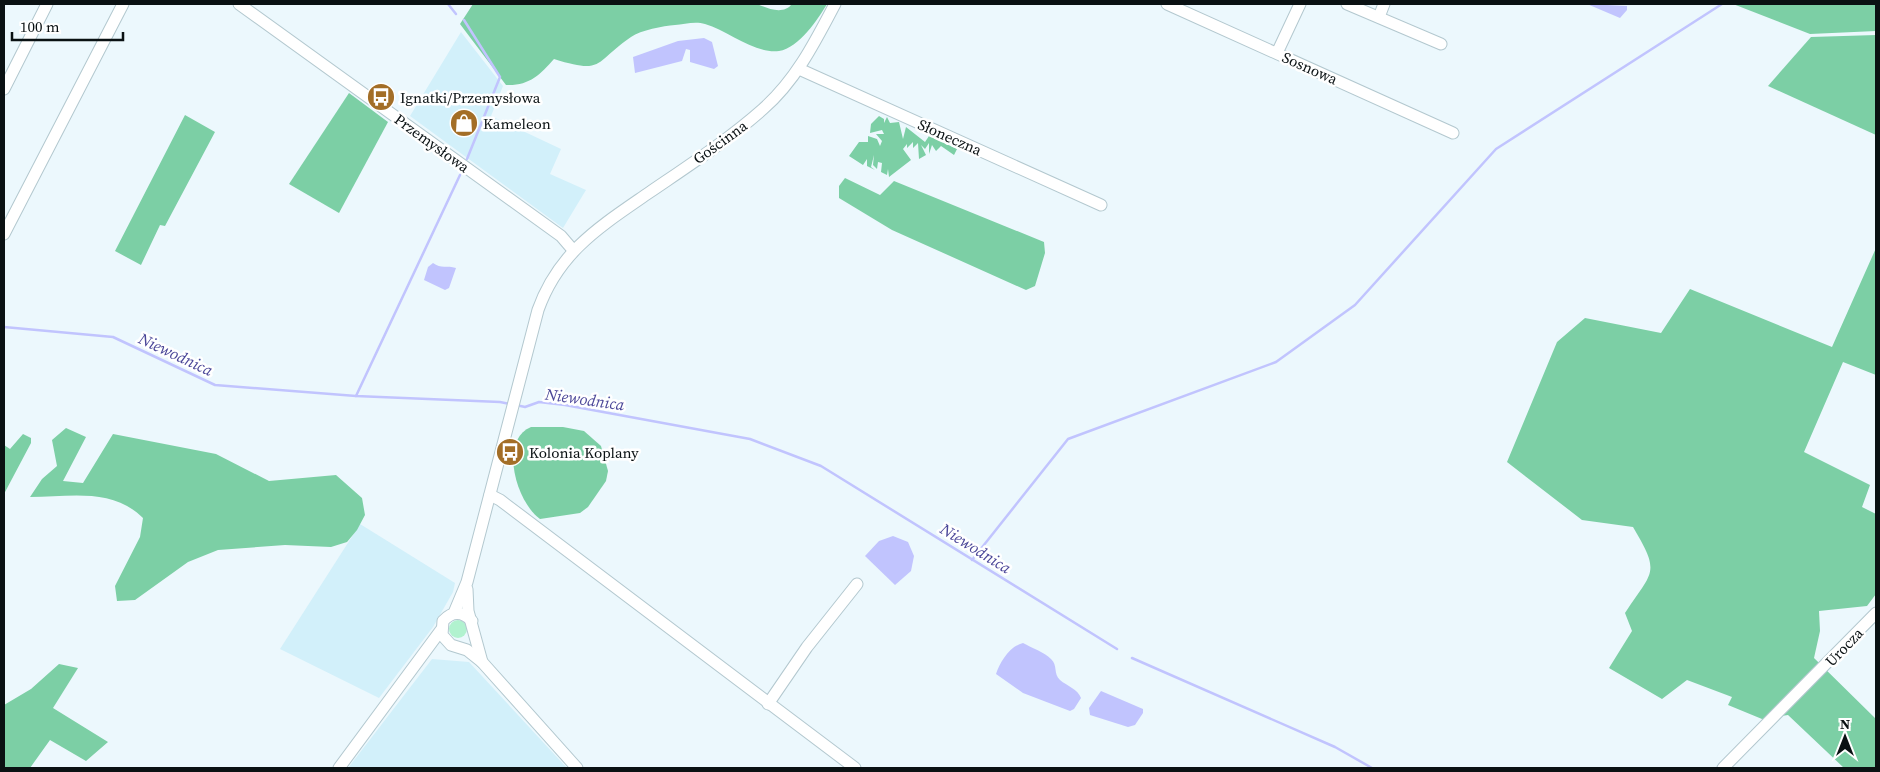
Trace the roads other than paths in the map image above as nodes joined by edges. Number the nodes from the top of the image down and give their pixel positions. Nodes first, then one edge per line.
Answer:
1 (47, 4) edge
2 (123, 4) edge
3 (239, 4) edge
4 (835, 4) edge
5 (1167, 4) edge
6 (1300, 4) edge
7 (1347, 4) edge
8 (1384, 4) edge
9 (1379, 17) junction
10 (1441, 44) dead end
11 (1277, 53) junction
12 (799, 69) junction
13 (4, 89) edge
14 (1453, 133) dead end
15 (1102, 206) dead end
16 (4, 234) edge
17 (573, 250) junction
18 (490, 495) junction
19 (467, 582) junction
20 (857, 584) dead end
21 (454, 613) junction
22 (1876, 613) edge
23 (472, 621) junction
24 (441, 630) junction
25 (474, 634) junction
26 (454, 644) junction
27 (420, 658) junction
28 (482, 662) junction
29 (768, 704) junction
30 (339, 768) edge
31 (577, 768) edge
32 (855, 768) edge
33 (1723, 768) edge

1 - 13 street
2 - 16 street
3 - 17 street, Przemysłowa
4 - 12 street, Gościnna
5 - 11 street, Sosnowa
6 - 11 street
7 - 9 street
8 - 9 street
9 - 10 street
11 - 14 street, Sosnowa
12 - 15 street, Słoneczna
12 - 17 street, Gościnna
17 - 18 street, Gościnna
18 - 19 street, Gościnna
18 - 29 street
19 - 21 street
19 - 23 street
20 - 29 street
21 - 23 street
21 - 24 street
22 - 33 street, Urocza
23 - 25 street
24 - 26 street
24 - 27 street
25 - 26 street
25 - 28 street
26 - 27 street
26 - 28 street
27 - 30 street
28 - 31 street
29 - 32 street

